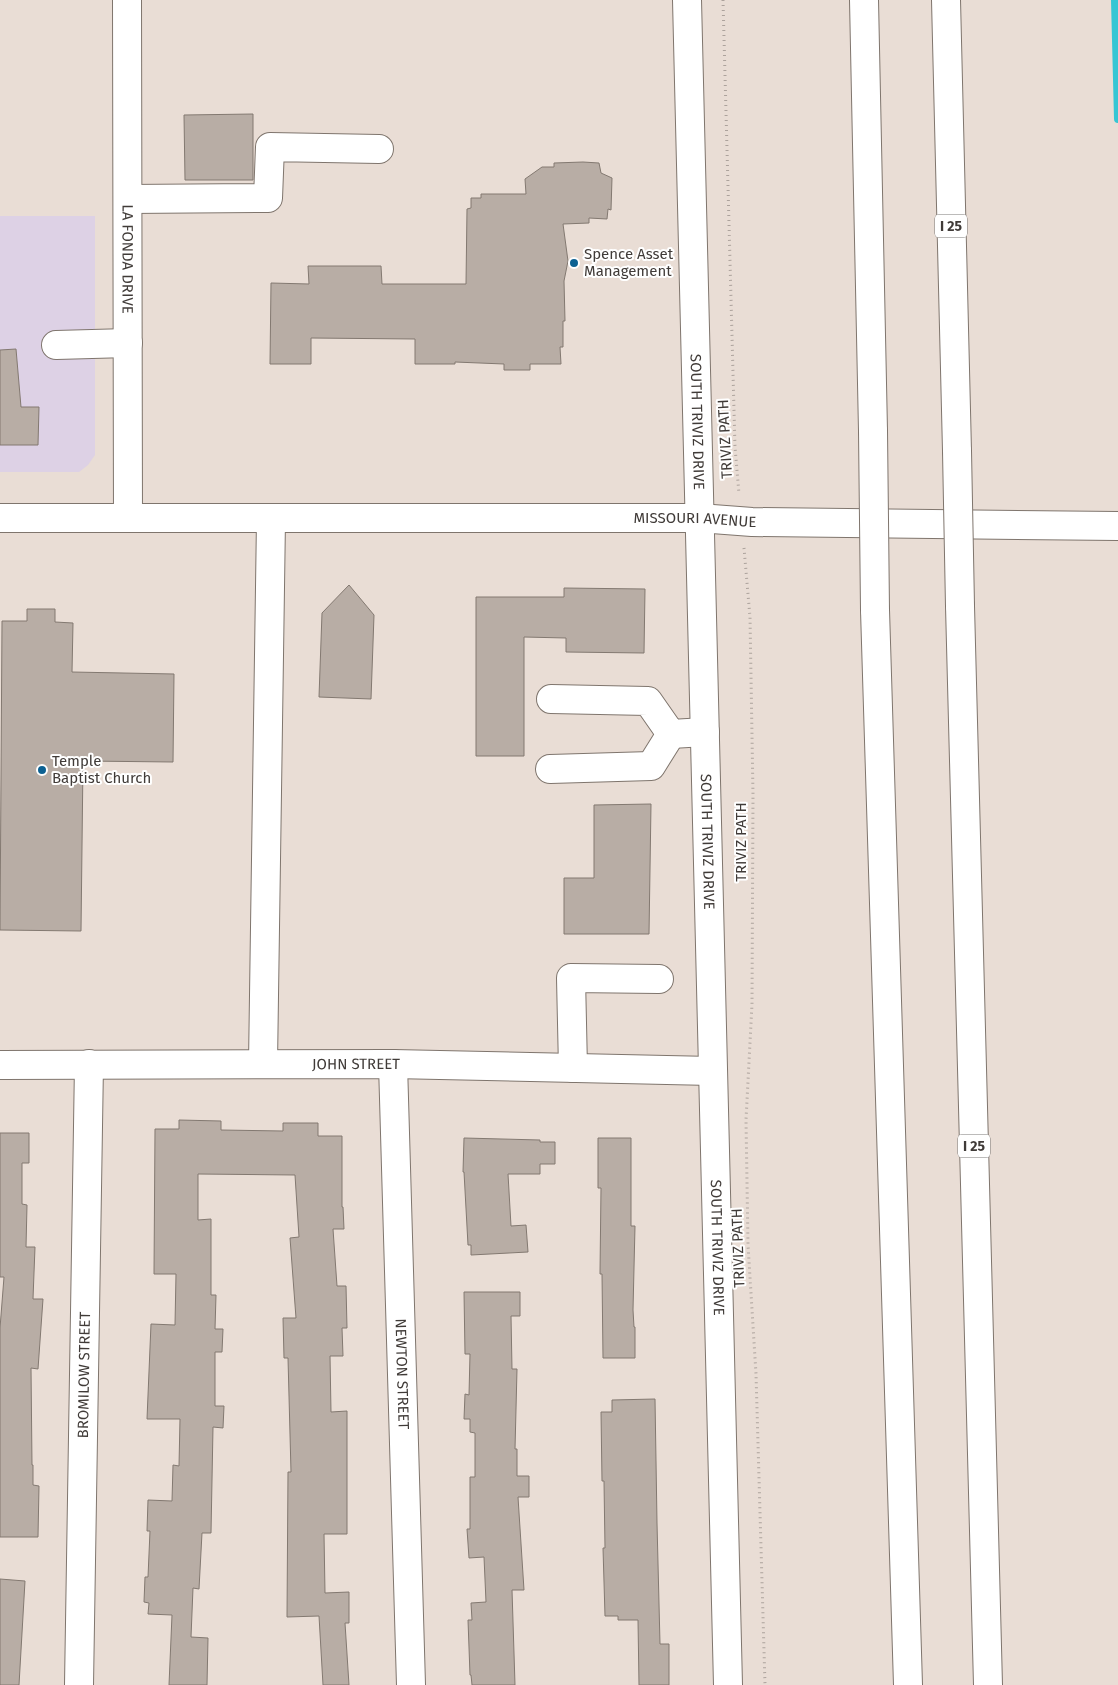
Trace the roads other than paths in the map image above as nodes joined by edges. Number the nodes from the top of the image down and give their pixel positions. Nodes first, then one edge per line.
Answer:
1 (127, 0) edge
2 (687, 0) edge
3 (864, 0) edge
4 (946, 0) edge
5 (379, 149) dead end
6 (128, 199) junction
7 (128, 343) junction
8 (56, 345) dead end
9 (0, 518) edge
10 (128, 518) junction
11 (699, 518) junction
12 (271, 519) junction
13 (1118, 526) edge
14 (551, 699) dead end
15 (705, 732) junction
16 (671, 734) junction
17 (550, 769) dead end
18 (659, 979) dead end
19 (0, 1064) edge
20 (89, 1064) junction
21 (263, 1064) junction
22 (392, 1064) junction
23 (573, 1068) junction
24 (712, 1071) junction
25 (80, 1685) edge
26 (411, 1685) edge
27 (728, 1685) edge
28 (908, 1685) edge
29 (988, 1685) edge

1 - 6 main road, LA FONDA DRIVE
2 - 11 main road, SOUTH TRIVIZ DRIVE
3 - 28 main road, bridge
4 - 29 main road, I 25, bridge
5 - 6 main road
6 - 7 main road, LA FONDA DRIVE
7 - 8 main road
7 - 10 main road, LA FONDA DRIVE
9 - 10 main road, MISSOURI AVENUE
10 - 12 main road, MISSOURI AVENUE
11 - 12 main road, MISSOURI AVENUE
11 - 13 main road, MISSOURI AVENUE
11 - 15 main road, SOUTH TRIVIZ DRIVE
12 - 21 main road
14 - 16 main road
15 - 16 main road
15 - 24 main road, SOUTH TRIVIZ DRIVE
16 - 17 main road
18 - 23 main road
19 - 20 main road, JOHN STREET
20 - 21 main road, JOHN STREET
20 - 25 main road, BROMILOW STREET
21 - 22 main road, JOHN STREET
22 - 23 main road, JOHN STREET
22 - 26 main road, NEWTON STREET
23 - 24 main road, JOHN STREET
24 - 27 main road, SOUTH TRIVIZ DRIVE

